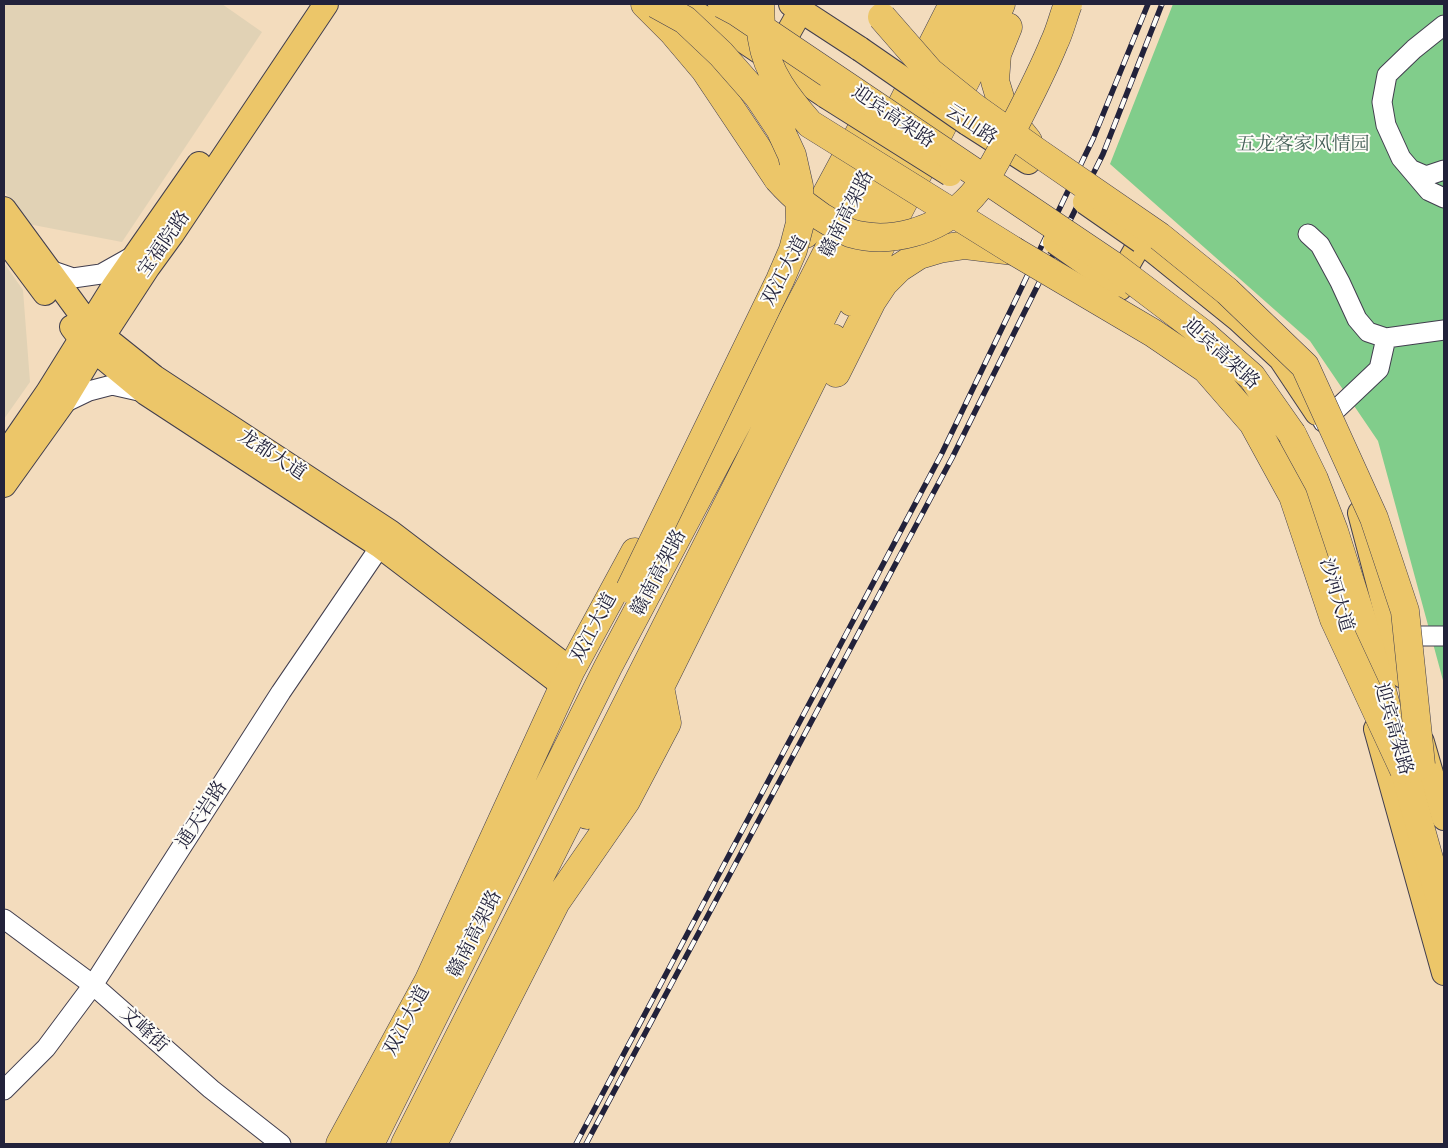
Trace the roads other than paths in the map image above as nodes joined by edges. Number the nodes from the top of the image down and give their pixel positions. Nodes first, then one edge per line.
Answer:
1 (309, 4) edge
2 (326, 4) edge
3 (645, 4) edge
4 (656, 4) edge
5 (679, 4) edge
6 (722, 4) edge
7 (750, 4) edge
8 (760, 4) edge
9 (875, 4) edge
10 (953, 4) edge
11 (980, 4) edge
12 (1001, 4) edge
13 (1019, 4) edge
14 (1068, 4) edge
15 (796, 7) edge
16 (1444, 24) edge
17 (773, 60) junction
18 (866, 121) junction
19 (1032, 157) junction
20 (1412, 170) junction
21 (1444, 170) edge
22 (1444, 198) edge
23 (4, 209) edge
24 (1308, 234) dead end
25 (4, 238) edge
26 (1142, 241) junction
27 (1014, 251) junction
28 (136, 254) junction
29 (47, 269) junction
30 (1116, 285) junction
31 (1444, 330) edge
32 (92, 337) junction
33 (1386, 338) junction
34 (146, 393) junction
35 (62, 404) junction
36 (1323, 422) junction
37 (4, 456) edge
38 (4, 485) edge
39 (385, 539) junction
40 (1419, 636) dead end
41 (1444, 636) edge
42 (608, 667) junction
43 (568, 678) junction
44 (660, 687) junction
45 (1413, 767) junction
46 (1444, 818) edge
47 (1444, 848) edge
48 (538, 880) junction
49 (1444, 912) edge
50 (4, 919) edge
51 (1444, 973) edge
52 (94, 985) junction
53 (4, 1090) edge
54 (281, 1144) edge
55 (340, 1144) edge
56 (370, 1144) edge
57 (405, 1144) edge
58 (433, 1144) edge

1 - 28 main road, 宝福院路
2 - 32 main road, 宝福院路
3 - 14 highway, bridge
4 - 42 highway, bridge
5 - 17 main road
6 - 45 highway, 迎宾高架路, bridge
7 - 45 highway, 迎宾高架路, bridge
8 - 27 highway, bridge
9 - 19 highway, bridge
10 - 42 highway, 赣南高架路
11 - 48 highway, 赣南高架路
12 - 44 highway
13 - 19 highway, bridge
15 - 17 main road
15 - 19 main road, 云山路, bridge
16 - 20 street
17 - 18 main road, bridge
18 - 30 main road, 沙河大道, bridge
18 - 43 highway, 双江大道
19 - 26 main road, 云山路, bridge
19 - 45 highway, bridge
20 - 21 street
20 - 22 street
23 - 29 main road, 龙都大道
24 - 33 street
25 - 32 main road, 龙都大道
26 - 30 main road
26 - 36 main road
27 - 44 highway
27 - 45 highway, bridge
28 - 29 street
28 - 32 main road, 宝福院路
29 - 32 main road, 龙都大道
30 - 51 main road, 沙河大道
31 - 33 street
32 - 34 main road, 龙都大道
32 - 35 main road, 宝福院路
32 - 37 main road, 宝福院路
32 - 39 main road, 龙都大道
33 - 36 street
34 - 35 street
34 - 39 main road, 龙都大道
35 - 38 main road, 宝福院路
36 - 46 main road
39 - 43 main road, 龙都大道
39 - 52 street, 通天岩路
40 - 41 street
42 - 56 highway, 赣南高架路
43 - 55 highway, 双江大道
44 - 48 highway
44 - 58 highway
45 - 47 highway, 迎宾高架路
45 - 49 highway, 迎宾高架路
48 - 57 highway, 赣南高架路
50 - 52 street, 文峰街
52 - 53 street, 通天岩路
52 - 54 street, 文峰街

